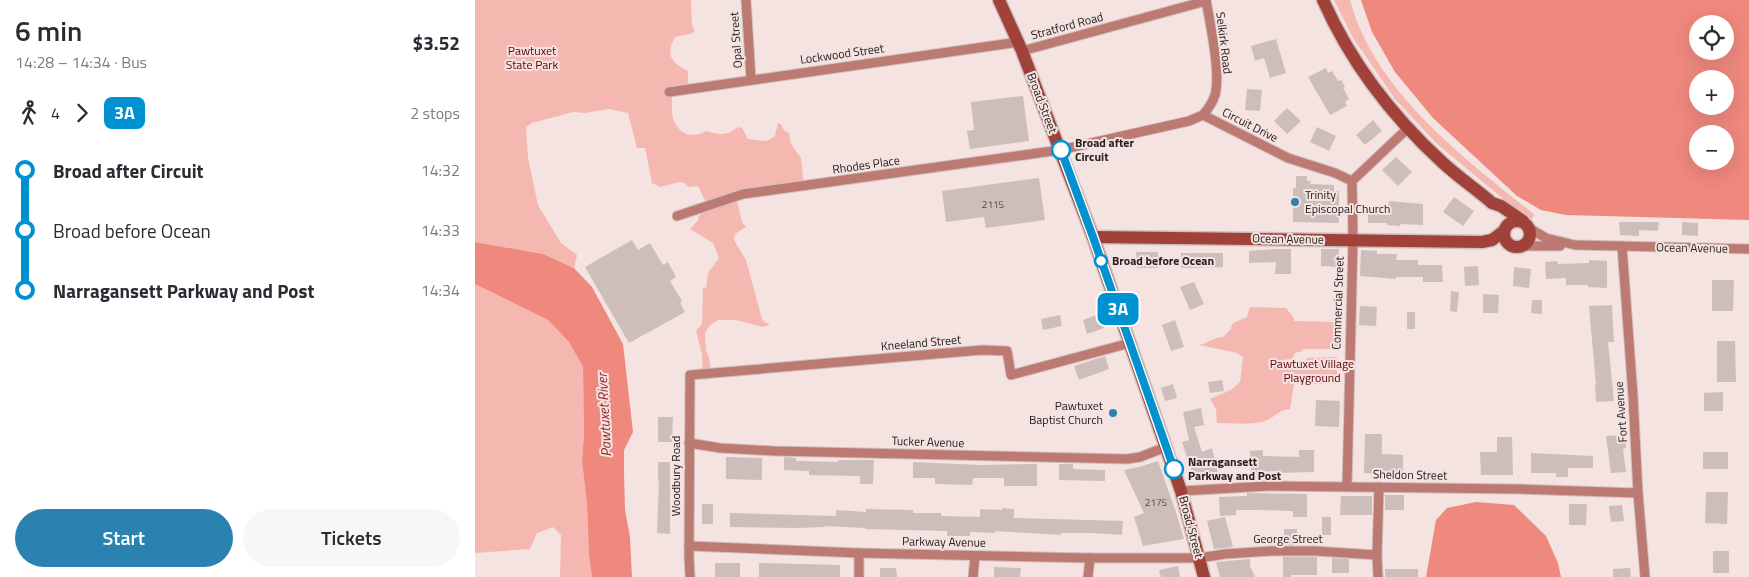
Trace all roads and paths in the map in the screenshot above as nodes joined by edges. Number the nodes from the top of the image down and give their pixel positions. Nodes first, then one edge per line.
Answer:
1 (746, 0) edge
2 (999, 0) edge
3 (1323, 0) edge
4 (1206, 1) edge
5 (1020, 47) junction
6 (751, 79) junction
7 (669, 92) dead end
8 (1203, 115) junction
9 (1407, 129) junction
10 (1061, 150) junction
11 (1352, 181) junction
12 (1492, 203) junction
13 (677, 216) dead end
14 (1526, 224) junction
15 (1505, 229) junction
16 (1093, 237) junction
17 (1353, 240) junction
18 (1482, 242) junction
19 (1517, 245) junction
20 (1575, 245) junction
21 (1622, 246) junction
22 (1749, 249) edge
23 (1130, 343) junction
24 (690, 375) joint
25 (689, 443) junction
26 (1166, 447) junction
27 (1347, 486) junction
28 (1379, 487) junction
29 (1181, 491) junction
30 (1638, 493) junction
31 (689, 546) junction
32 (859, 552) junction
33 (1377, 555) junction
34 (975, 556) junction
35 (1090, 558) junction
36 (1199, 558) junction
37 (690, 577) edge
38 (859, 577) edge
39 (973, 577) edge
40 (1088, 577) edge
41 (1204, 577) edge
42 (1378, 577) edge
43 (1645, 577) edge

1 - 6 street, Opal Street
2 - 5 street, Broad Street
3 - 9 street
4 - 5 street, Stratford Road
4 - 8 street, Selkirk Road
5 - 6 street, Lockwood Street
5 - 10 street, Broad Street
6 - 7 street, Lockwood Street
8 - 10 street, Circuit Drive
8 - 11 street, Circuit Drive
9 - 11 street
9 - 12 street
10 - 13 street, Rhodes Place
10 - 16 street, Broad Street
11 - 17 street, Commercial Street
12 - 14 street
12 - 15 street
14 - 15 street, Ocean Avenue
14 - 19 street
14 - 20 street, Ocean Avenue
15 - 18 street, Ocean Avenue
15 - 19 street
16 - 17 street, Ocean Avenue
16 - 23 street, Broad Street
17 - 18 street, Ocean Avenue
17 - 27 street, Commercial Street
18 - 19 street, Ocean Avenue
19 - 20 street, Ocean Avenue
20 - 21 street, Ocean Avenue
21 - 22 street, Ocean Avenue
21 - 30 street, Fort Avenue
23 - 24 street, Kneeland Street
23 - 26 street, Broad Street
24 - 25 street, Woodbury Road
25 - 26 street, Tucker Avenue
25 - 31 street, Woodbury Road
26 - 29 street, Broad Street
27 - 28 street, Sheldon Street
27 - 29 street, Sheldon Street
28 - 30 street, Sheldon Street
28 - 33 street
29 - 36 street, Broad Street
30 - 43 street, Fort Avenue
31 - 32 street, Parkway Avenue
31 - 37 street, Woodbury Road
32 - 34 street, Parkway Avenue
32 - 38 street
33 - 36 street, George Street
33 - 42 street
34 - 35 street, Parkway Avenue
34 - 39 street
35 - 36 street, Parkway Avenue
35 - 40 street
36 - 41 street, Broad Street

